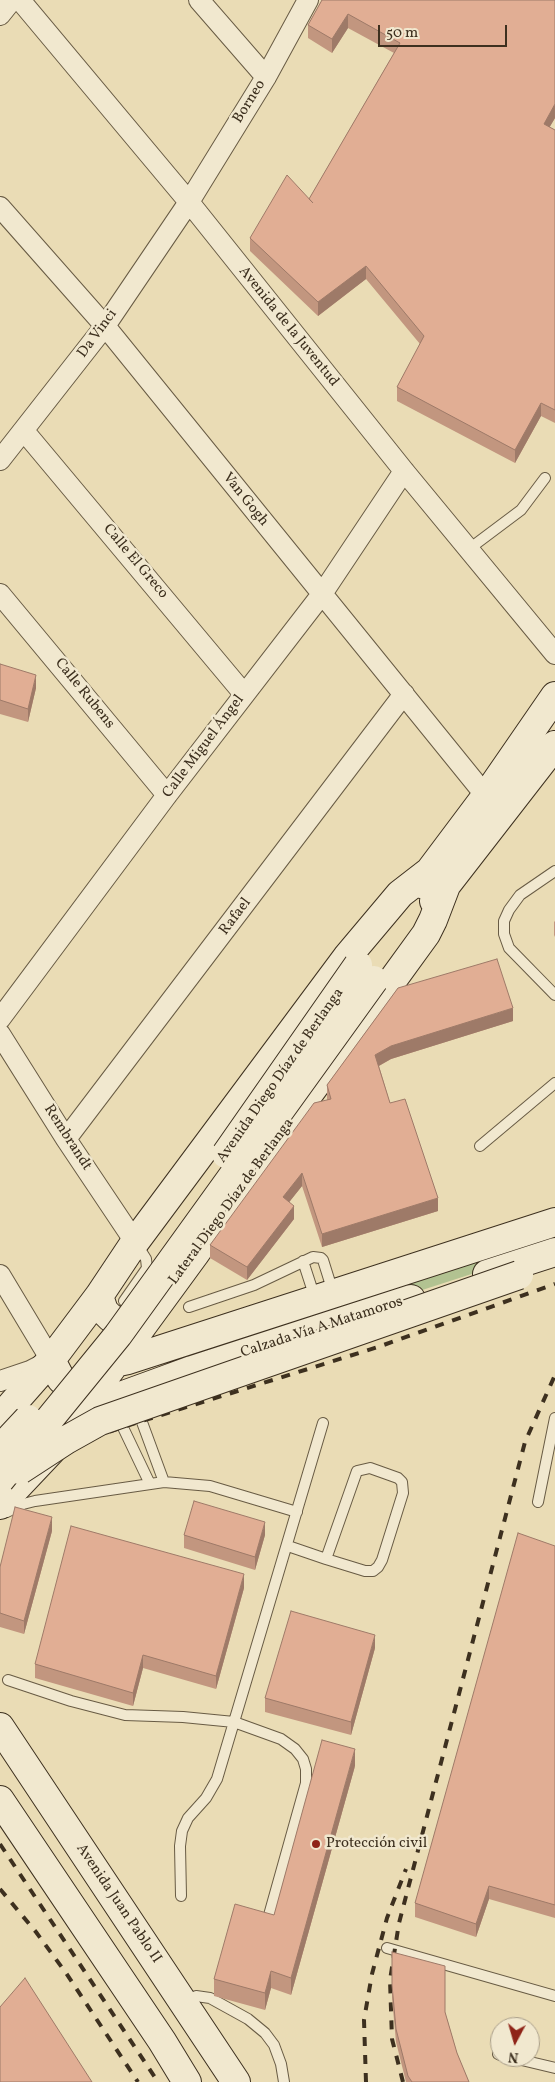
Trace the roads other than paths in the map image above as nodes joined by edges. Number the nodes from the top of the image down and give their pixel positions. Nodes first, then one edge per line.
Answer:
1 (12, 0) edge
2 (20, 0) edge
3 (199, 0) edge
4 (308, 0) edge
5 (0, 15) edge
6 (266, 77) junction
7 (189, 202) junction
8 (0, 206) edge
9 (105, 326) junction
10 (24, 431) junction
11 (0, 460) edge
12 (404, 471) junction
13 (545, 478) dead end
14 (469, 549) junction
15 (0, 594) edge
16 (322, 594) junction
17 (555, 654) edge
18 (244, 694) junction
19 (404, 694) junction
20 (555, 696) edge
21 (555, 745) edge
22 (167, 795) junction
23 (486, 796) junction
24 (555, 871) edge
25 (438, 878) junction
26 (366, 972) junction
27 (555, 995) edge
28 (0, 1020) edge
29 (0, 1034) edge
30 (555, 1082) edge
31 (66, 1139) junction
32 (480, 1146) dead end
33 (555, 1222) edge
34 (135, 1242) junction
35 (555, 1252) edge
36 (304, 1261) junction
37 (555, 1263) edge
38 (0, 1275) edge
39 (325, 1296) junction
40 (111, 1299) junction
41 (189, 1307) dead end
42 (144, 1323) junction
43 (187, 1355) junction
44 (61, 1363) junction
45 (115, 1363) junction
46 (0, 1381) edge
47 (107, 1406) junction
48 (139, 1414) junction
49 (0, 1418) edge
50 (555, 1418) edge
51 (323, 1423) dead end
52 (0, 1449) edge
53 (51, 1451) junction
54 (0, 1480) edge
55 (164, 1482) junction
56 (0, 1484) edge
57 (150, 1484) junction
58 (538, 1502) dead end
59 (0, 1505) edge
60 (297, 1512) junction
61 (0, 1517) edge
62 (288, 1546) junction
63 (326, 1559) junction
64 (8, 1680) dead end
65 (234, 1722) junction
66 (0, 1727) edge
67 (0, 1800) edge
68 (180, 1896) dead end
69 (269, 1915) edge
70 (387, 1948) dead end
71 (555, 1996) edge
72 (182, 2002) junction
73 (162, 2041) junction
74 (540, 2064) edge
75 (555, 2068) edge
76 (187, 2082) edge
77 (236, 2082) edge
78 (284, 2082) edge

1 - 5 street
2 - 7 street, Avenida de la Juventud
3 - 6 street
4 - 6 street, Borneo
6 - 7 street, Borneo
7 - 9 street, Da Vinci
7 - 12 street, Avenida de la Juventud
8 - 9 street, Van Gogh
9 - 10 street, Da Vinci
9 - 16 street, Van Gogh
10 - 11 street, Da Vinci
10 - 18 street, Calle El Greco
12 - 14 street, Avenida de la Juventud
12 - 16 street, Calle Miguel Ángel
13 - 14 lane
14 - 17 street, Avenida de la Juventud
15 - 22 street, Calle Rubens
16 - 18 street, Calle Miguel Ángel
16 - 19 street, Van Gogh
18 - 22 street, Calle Miguel Ángel
19 - 23 street, Van Gogh
19 - 31 street, Rafael
20 - 23 main road, Avenida Diego Díaz de Berlanga
21 - 25 main road, Avenida Diego Díaz de Berlanga
22 - 28 street, Calle Miguel Ángel
23 - 25 main road, Avenida Diego Díaz de Berlanga
24 - 27 lane
25 - 26 main road, Avenida Diego Díaz de Berlanga
25 - 34 main road
25 - 42 main road, Lateral Diego Díaz de Berlanga
26 - 52 main road, Avenida Diego Díaz de Berlanga, bridge
26 - 54 main road, Avenida Diego Díaz de Berlanga, bridge
29 - 31 street, Rembrandt
30 - 32 lane
31 - 34 street, Rembrandt
33 - 39 main road, Calzada Vía A Matamoros
34 - 40 main road
35 - 43 main road, Calzada Vía A Matamoros
36 - 39 lane
36 - 39 lane
36 - 41 lane
37 - 56 main road, bridge
38 - 44 street
39 - 43 main road, Calzada Vía A Matamoros
40 - 42 main road
40 - 44 main road
42 - 45 main road, Lateral Diego Díaz de Berlanga
43 - 45 main road, Calzada Vía A Matamoros
43 - 47 main road, Calzada Vía A Matamoros
43 - 48 lane
44 - 45 main road, Calzada Vía A Matamoros
44 - 46 street
44 - 47 main road
44 - 49 main road
45 - 47 main road, Lateral Diego Díaz de Berlanga
47 - 48 lane
47 - 53 main road, Lateral Diego Díaz de Berlanga
47 - 57 lane
48 - 55 lane
49 - 53 main road
50 - 58 lane
51 - 60 lane
53 - 59 main road, Lateral Diego Díaz de Berlanga
55 - 57 lane
55 - 60 lane
57 - 61 lane
60 - 62 lane
62 - 63 lane
62 - 65 lane
63 - 63 lane
64 - 65 lane
65 - 68 lane
65 - 69 lane
66 - 72 main road, Avenida Juan Pablo II
67 - 73 main road
70 - 71 lane
72 - 73 main road
72 - 77 main road, Avenida Juan Pablo II
72 - 78 lane
73 - 76 main road
74 - 75 lane

